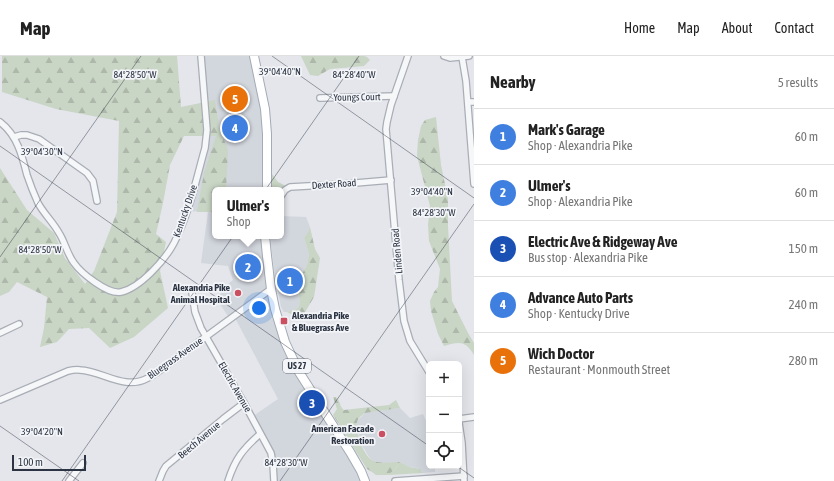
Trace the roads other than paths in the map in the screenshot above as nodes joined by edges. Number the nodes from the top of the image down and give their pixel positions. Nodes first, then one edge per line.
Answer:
1 (201, 56) edge
2 (254, 56) edge
3 (408, 56) edge
4 (444, 56) edge
5 (469, 56) edge
6 (462, 57) junction
7 (394, 96) junction
8 (320, 98) dead end
9 (471, 102) edge
10 (0, 122) edge
11 (14, 137) junction
12 (391, 180) junction
13 (474, 184) edge
14 (267, 187) edge
15 (284, 192) edge
16 (97, 201) dead end
17 (266, 239) edge
18 (271, 289) junction
19 (192, 294) dead end
20 (19, 324) dead end
21 (0, 333) edge
22 (206, 336) junction
23 (426, 367) edge
24 (0, 400) edge
25 (244, 403) junction
26 (474, 417) edge
27 (462, 419) edge
28 (460, 433) edge
29 (260, 434) junction
30 (83, 463) dead end
31 (464, 478) edge
32 (69, 481) edge
33 (159, 481) edge
34 (228, 481) edge
35 (274, 481) edge
36 (365, 481) edge
37 (396, 481) edge

1 - 11 street, Kentucky Drive
2 - 14 main road
3 - 7 street, Linden Road
4 - 6 street
5 - 6 street
6 - 9 street
7 - 8 street, Youngs Court
7 - 12 street, Linden Road
9 - 13 street
10 - 11 street, Kentucky Drive
11 - 16 street
12 - 15 street, Dexter Road
12 - 23 street, Linden Road
17 - 18 main road, US 27
18 - 22 street, Bluegrass Avenue
18 - 36 main road, US 27
19 - 22 street, Electric Avenue
20 - 21 street
22 - 24 street, Bluegrass Avenue
22 - 25 street, Electric Avenue
25 - 29 street, Electric Avenue
25 - 33 street, Beech Avenue
26 - 27 street
28 - 31 street
29 - 34 street
29 - 35 street, Electric Avenue
30 - 32 street
31 - 37 street

